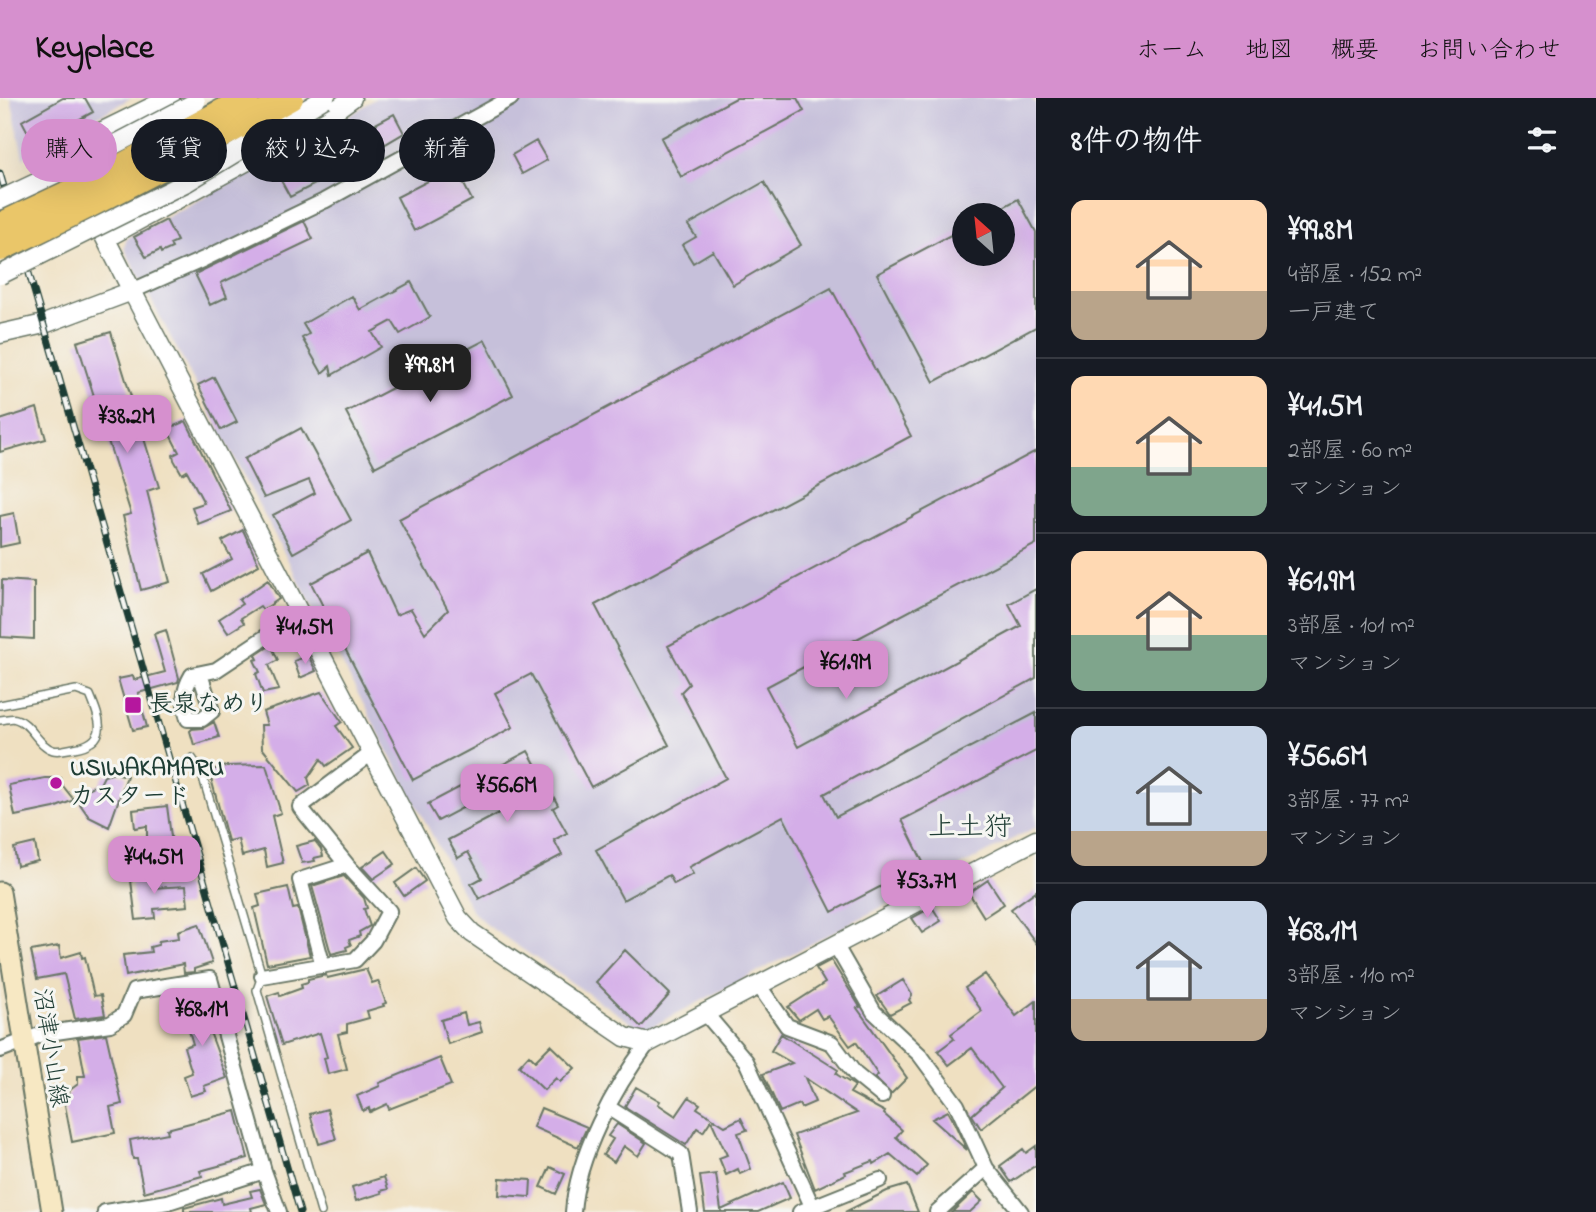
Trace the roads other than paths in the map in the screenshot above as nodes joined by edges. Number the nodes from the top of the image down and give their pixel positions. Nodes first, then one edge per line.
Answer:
1 (170, 98) edge
2 (247, 98) edge
3 (291, 98) edge
4 (325, 98) edge
5 (352, 98) edge
6 (511, 98) edge
7 (200, 100) edge
8 (227, 133) edge
9 (136, 182) edge
10 (140, 182) edge
11 (0, 200) edge
12 (0, 225) edge
13 (106, 238) junction
14 (0, 249) edge
15 (0, 258) edge
16 (0, 275) edge
17 (132, 291) junction
18 (0, 334) edge
19 (300, 614) junction
20 (200, 674) dead end
21 (0, 705) edge
22 (0, 720) edge
23 (373, 752) junction
24 (192, 758) dead end
25 (1036, 840) edge
26 (347, 865) junction
27 (0, 892) edge
28 (836, 946) junction
29 (323, 966) junction
30 (262, 976) junction
31 (759, 986) junction
32 (706, 1014) junction
33 (23, 1042) junction
34 (648, 1043) junction
35 (0, 1050) edge
36 (882, 1096) dead end
37 (609, 1108) junction
38 (986, 1168) junction
39 (264, 1171) junction
40 (880, 1180) dead end
41 (170, 1207) edge
42 (806, 1209) edge
43 (52, 1212) edge
44 (105, 1212) edge
45 (279, 1212) edge
46 (321, 1212) edge
47 (573, 1212) edge
48 (690, 1212) edge
49 (937, 1212) edge
50 (1021, 1212) edge

1 - 13 street
2 - 12 highway, bridge
3 - 8 highway, bridge
4 - 16 street, bridge
5 - 13 street
6 - 17 street
7 - 11 street, bridge
9 - 14 highway, bridge
10 - 15 highway, bridge
13 - 17 street
17 - 18 street
17 - 19 street
19 - 20 street
19 - 23 street
21 - 22 lane
23 - 26 street
23 - 34 street
24 - 30 lane
25 - 28 street
26 - 29 street
26 - 29 street
27 - 33 main road, 沼津小山線
28 - 31 street
28 - 38 street
29 - 30 street
30 - 46 lane
31 - 32 street
31 - 36 street
32 - 34 street
32 - 42 street
33 - 35 street
33 - 39 street
33 - 43 main road, 沼津小山線
34 - 37 street
37 - 47 street
37 - 48 street
38 - 49 street
38 - 50 street
39 - 41 street
39 - 45 street
40 - 42 street
41 - 44 street

